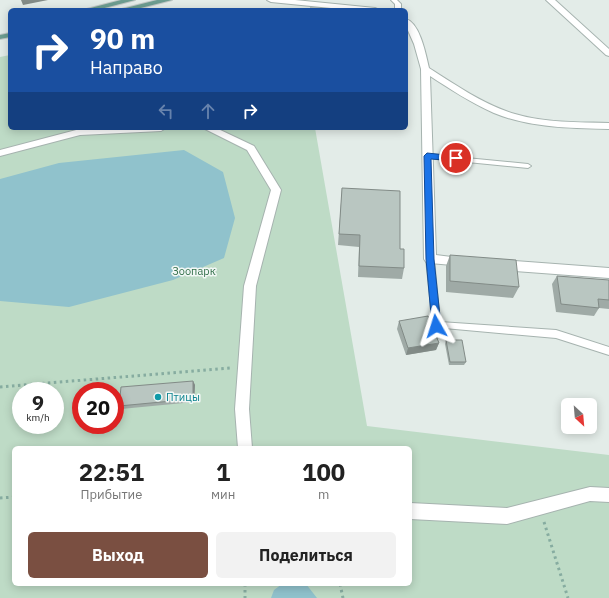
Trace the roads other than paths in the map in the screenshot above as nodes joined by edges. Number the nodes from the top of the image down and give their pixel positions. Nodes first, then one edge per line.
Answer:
1 (132, 0) edge
2 (168, 0) edge
3 (270, 0) edge
4 (550, 0) edge
5 (96, 8) edge
6 (131, 8) edge
7 (354, 8) edge
8 (408, 23) edge
9 (609, 53) edge
10 (425, 69) junction
11 (609, 126) edge
12 (120, 130) edge
13 (212, 130) edge
14 (0, 154) edge
15 (427, 156) junction
16 (528, 166) dead end
17 (430, 259) junction
18 (477, 263) edge
19 (492, 264) edge
20 (609, 273) edge
21 (609, 351) edge
22 (245, 446) edge
23 (609, 495) edge
24 (412, 511) edge

1 - 5 main road
2 - 6 main road
3 - 7 street
4 - 9 street
8 - 10 street
10 - 11 street
10 - 15 street
12 - 14 street
13 - 22 street
15 - 16 lane
15 - 17 street
17 - 18 street
17 - 21 lane
19 - 20 street
23 - 24 street

